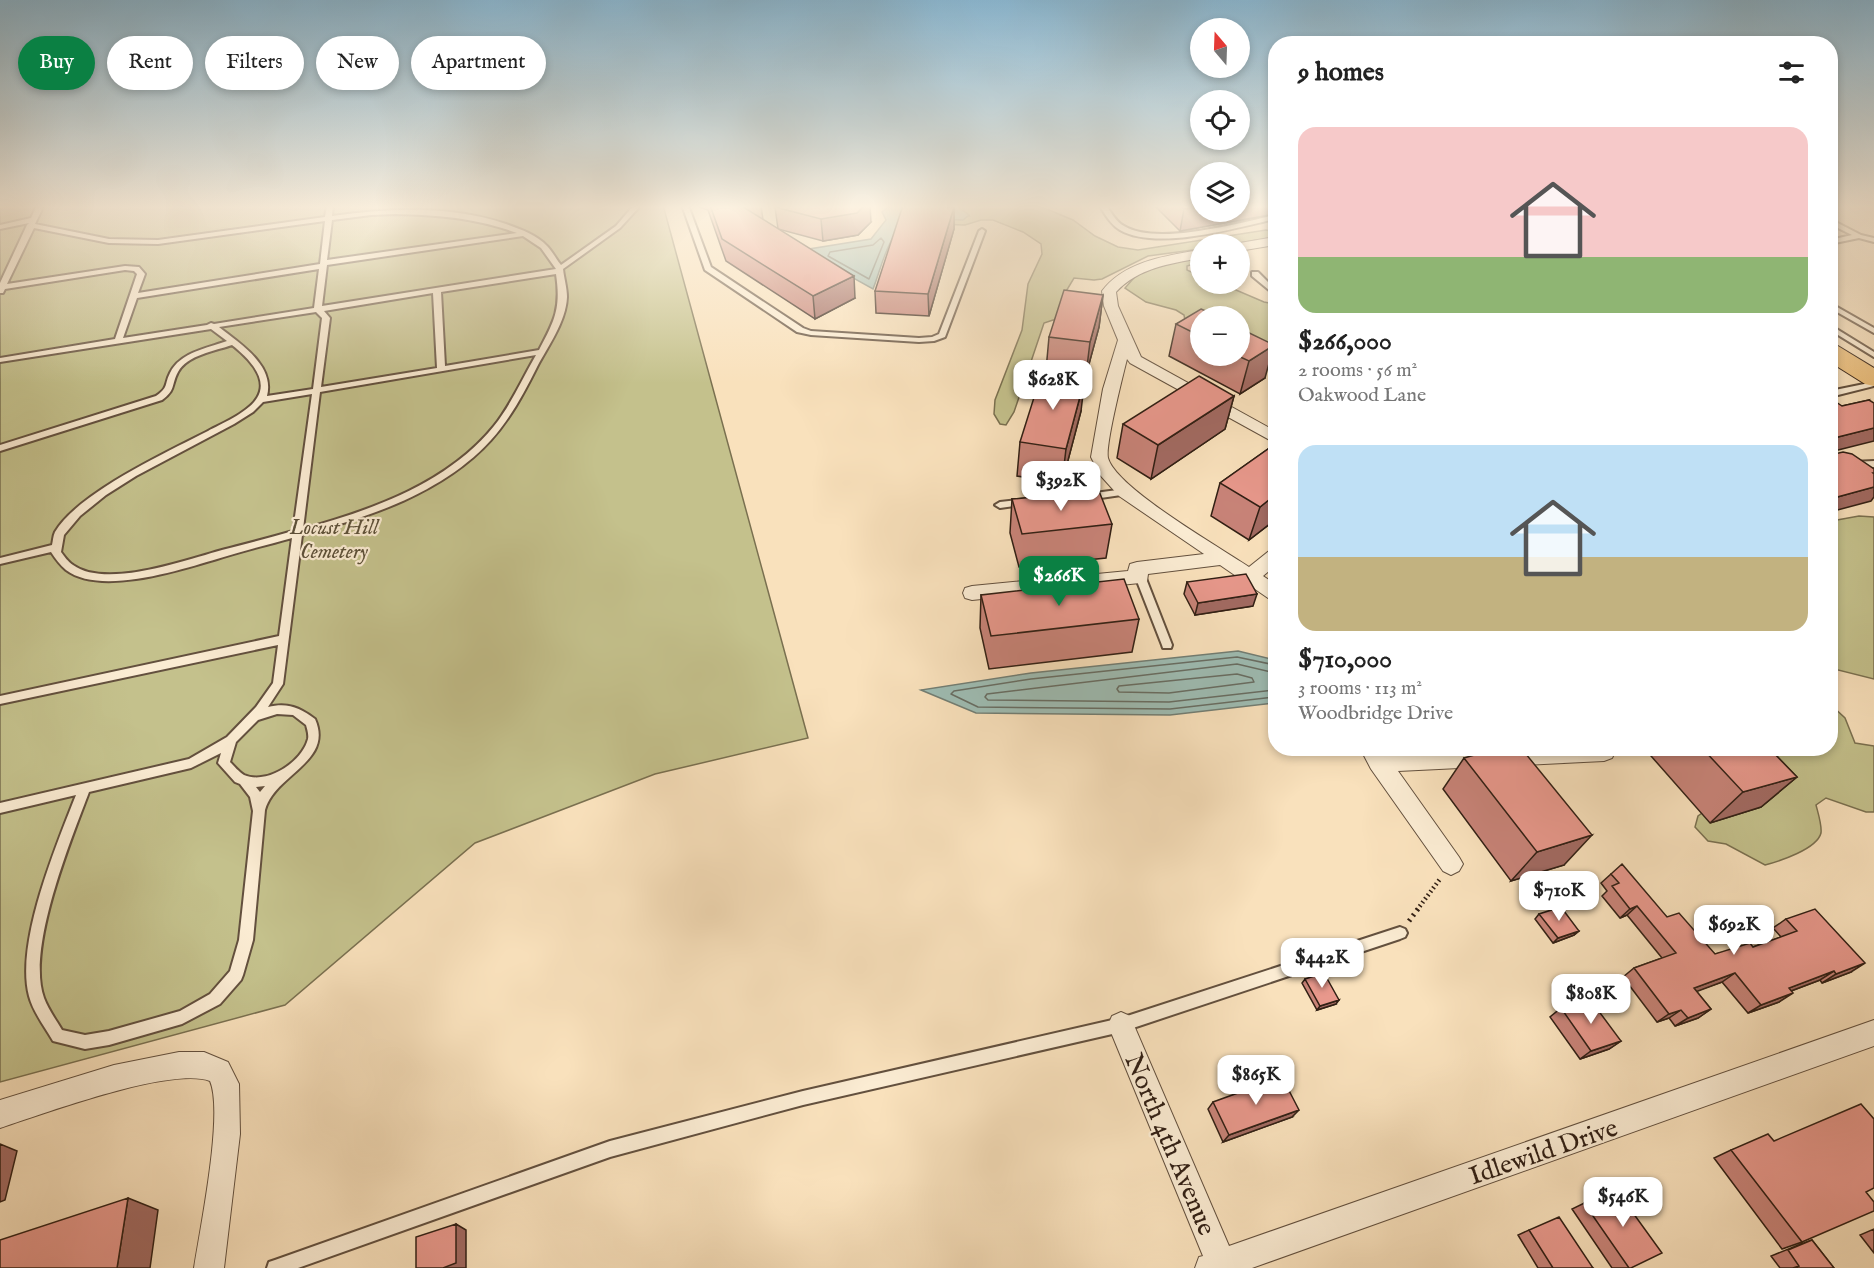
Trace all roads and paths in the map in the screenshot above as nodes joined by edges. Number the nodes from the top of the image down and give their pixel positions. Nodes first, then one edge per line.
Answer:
1 (12, 264) edge
2 (328, 264) edge
3 (556, 264) edge
4 (567, 264) edge
5 (707, 264) edge
6 (969, 264) edge
7 (1151, 264) edge
8 (323, 265) junction
9 (559, 270) junction
10 (1255, 274) dead end
11 (1268, 286) edge
12 (1, 289) edge
13 (437, 290) junction
14 (134, 296) junction
15 (318, 309) junction
16 (1838, 310) edge
17 (211, 325) junction
18 (1874, 331) edge
19 (1838, 332) edge
20 (119, 339) junction
21 (1125, 340) junction
22 (232, 342) junction
23 (542, 352) junction
24 (1874, 355) edge
25 (1838, 356) edge
26 (0, 360) edge
27 (441, 370) junction
28 (1874, 379) edge
29 (1874, 384) edge
30 (317, 391) junction
31 (1838, 392) edge
32 (261, 400) junction
33 (1268, 434) edge
34 (0, 448) edge
35 (1874, 465) edge
36 (1838, 466) edge
37 (1125, 492) junction
38 (1080, 498) edge
39 (1034, 502) edge
40 (1000, 505) dead end
41 (298, 533) junction
42 (55, 548) junction
43 (1225, 558) junction
44 (0, 561) edge
45 (1268, 562) edge
46 (1251, 575) junction
47 (1140, 576) junction
48 (1268, 587) edge
49 (972, 593) dead end
50 (285, 639) junction
51 (1167, 645) dead end
52 (278, 684) junction
53 (0, 700) edge
54 (285, 708) junction
55 (257, 716) junction
56 (231, 741) junction
57 (1375, 756) edge
58 (191, 763) junction
59 (224, 763) junction
60 (285, 774) junction
61 (245, 782) junction
62 (84, 790) junction
63 (0, 808) edge
64 (259, 811) junction
65 (1451, 864) joint
66 (1400, 933) joint
67 (1121, 1025) junction
68 (1874, 1033) edge
69 (0, 1114) edge
70 (1218, 1267) edge
71 (209, 1268) edge
72 (275, 1268) edge

1 - 12 lane
2 - 8 lane
3 - 9 lane
4 - 9 lane
5 - 6 lane
7 - 21 street
8 - 14 lane
8 - 15 lane
9 - 13 lane
9 - 23 lane
10 - 11 lane
12 - 14 lane
13 - 15 lane
13 - 27 lane
14 - 20 lane
15 - 17 lane
15 - 30 lane
16 - 18 lane
17 - 20 lane
17 - 22 lane
19 - 24 lane
20 - 26 lane
21 - 33 street
21 - 37 street
22 - 32 lane
22 - 34 lane
23 - 27 lane
23 - 41 lane
25 - 28 main road
27 - 30 lane
29 - 31 lane
30 - 32 lane
30 - 41 lane
32 - 42 lane
35 - 36 lane
37 - 38 lane
37 - 43 street
39 - 40 lane
41 - 42 lane
41 - 50 lane
42 - 44 lane
43 - 46 street
43 - 47 street
45 - 46 street
46 - 48 street
47 - 49 street
47 - 51 lane
50 - 52 lane
50 - 53 lane
52 - 54 lane
52 - 55 lane
54 - 55 lane
54 - 60 lane
55 - 56 lane
56 - 58 lane
56 - 59 lane
57 - 65 street
58 - 59 lane
58 - 62 lane
59 - 61 lane
60 - 61 lane
60 - 64 lane
61 - 64 lane
62 - 63 lane
62 - 64 lane
65 - 66 path
66 - 67 lane
67 - 70 street, North 4th Avenue
67 - 72 lane
68 - 70 street, Idlewild Drive
69 - 71 street

